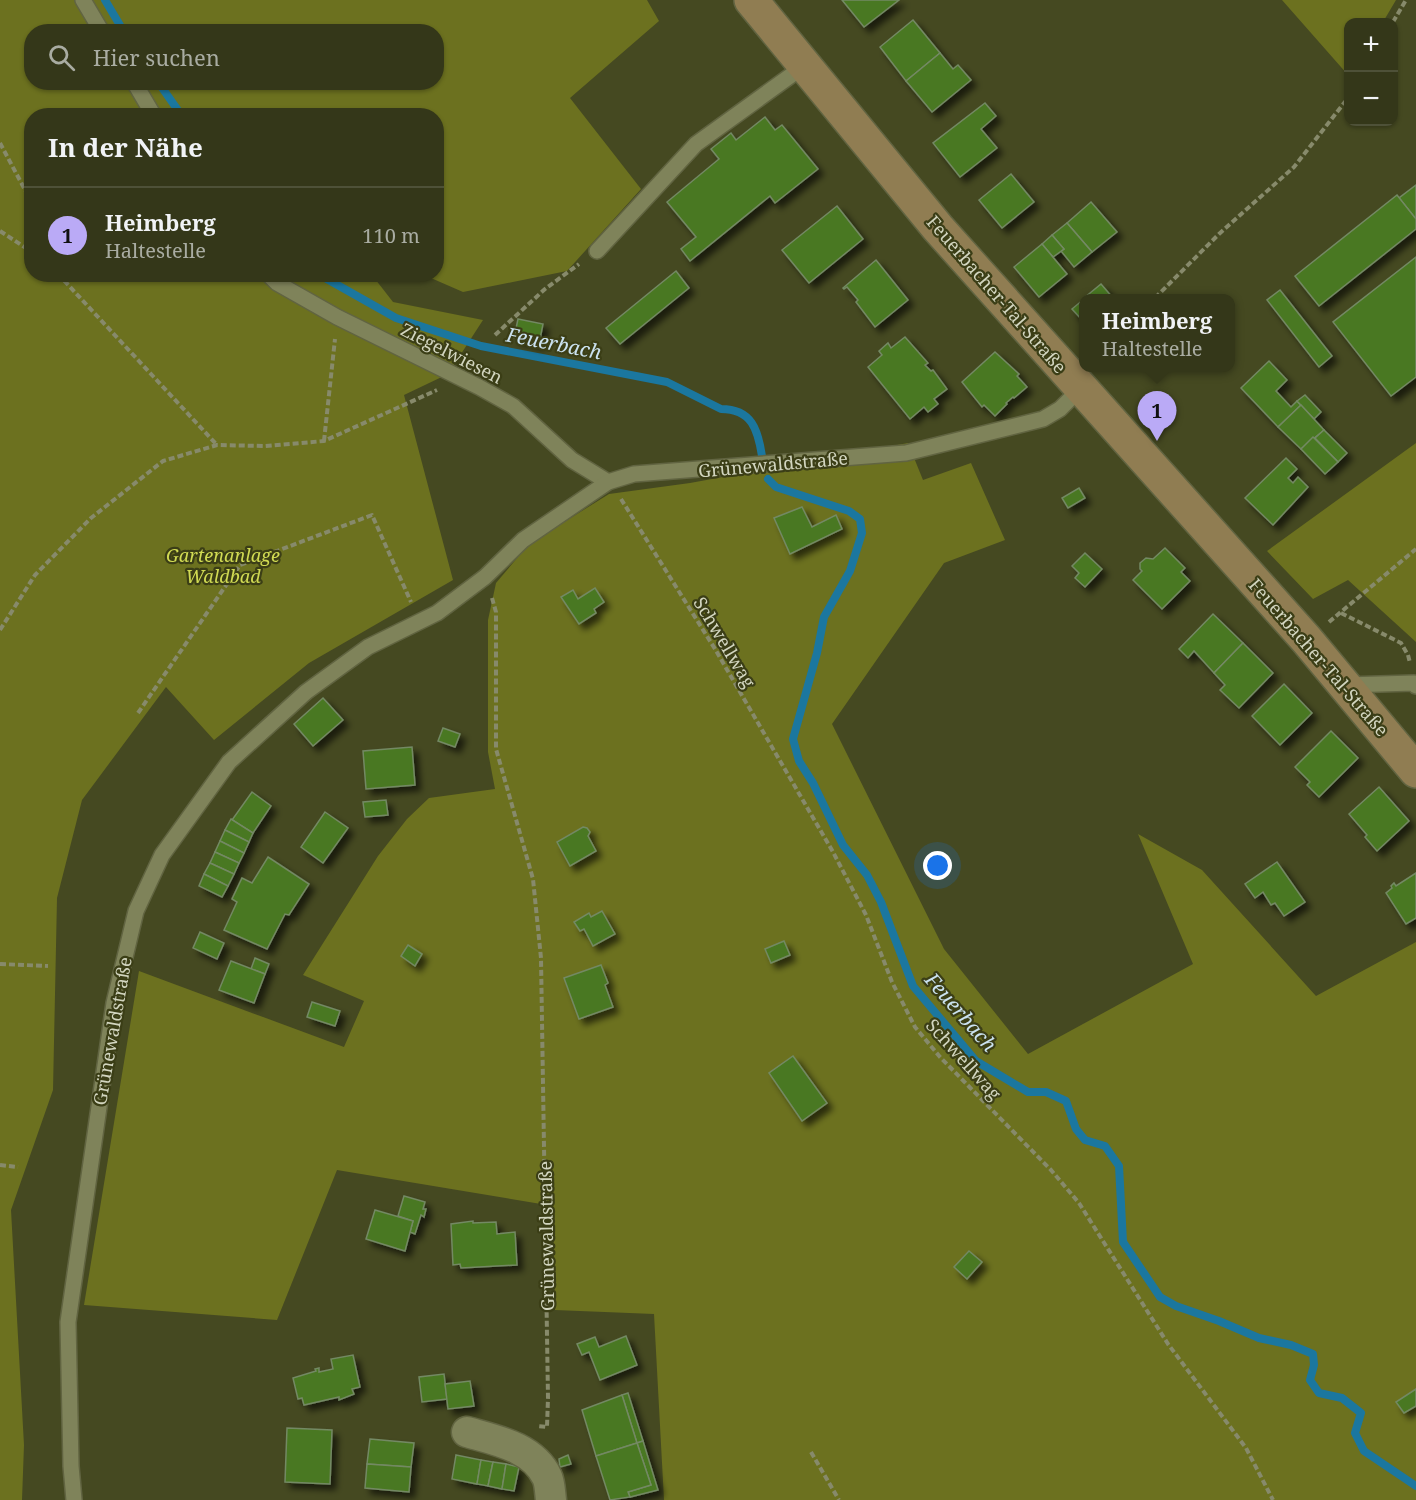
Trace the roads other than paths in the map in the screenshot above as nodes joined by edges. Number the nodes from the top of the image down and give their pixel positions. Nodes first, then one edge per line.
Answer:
1 (83, 0) edge
2 (751, 0) edge
3 (97, 24) edge
4 (804, 66) junction
5 (139, 90) edge
6 (149, 108) edge
7 (597, 251) road end
8 (276, 282) edge
9 (1080, 389) junction
10 (608, 482) junction
11 (1346, 685) junction
12 (1415, 685) edge
13 (1416, 771) edge
14 (467, 1432) dead end
15 (74, 1500) edge
16 (551, 1500) edge

1 - 3 lane
2 - 4 main road, Feuerbacher-Tal-Straße
4 - 7 lane
4 - 9 main road, Feuerbacher-Tal-Straße
5 - 6 lane
8 - 10 lane, Ziegelwiesen
9 - 10 lane, Grünewaldstraße
9 - 11 main road, Feuerbacher-Tal-Straße
10 - 15 lane, Grünewaldstraße
11 - 12 lane
11 - 13 main road, Feuerbacher-Tal-Straße
14 - 16 street

